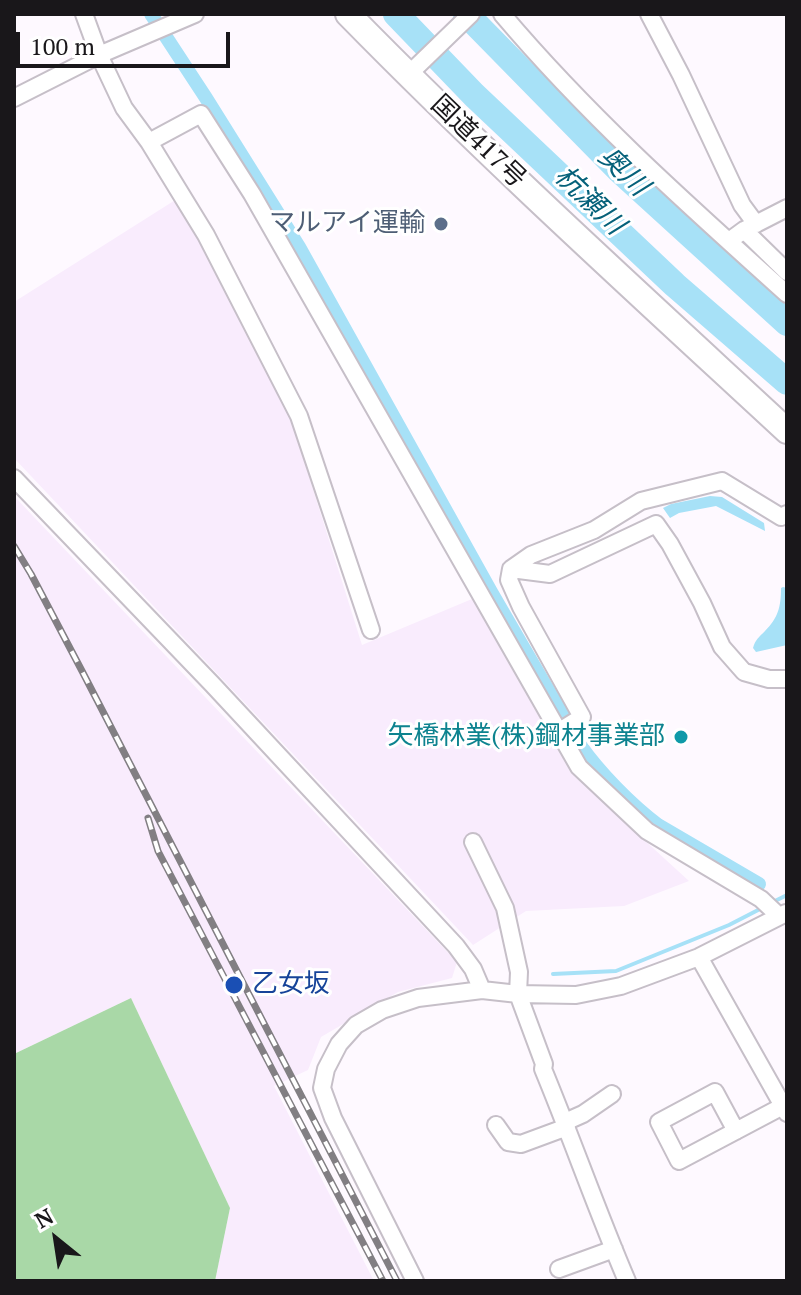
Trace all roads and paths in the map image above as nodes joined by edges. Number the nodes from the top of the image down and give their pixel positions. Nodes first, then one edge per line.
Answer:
1 (84, 14) edge
2 (195, 14) edge
3 (348, 14) edge
4 (502, 14) edge
5 (649, 14) edge
6 (466, 18) edge
7 (99, 55) junction
8 (413, 70) junction
9 (14, 98) edge
10 (149, 142) junction
11 (787, 208) edge
12 (750, 227) junction
13 (729, 241) junction
14 (787, 272) edge
15 (787, 294) edge
16 (787, 431) edge
17 (14, 478) edge
18 (787, 514) edge
19 (511, 569) junction
20 (371, 630) dead end
21 (787, 679) edge
22 (558, 732) junction
23 (473, 842) dead end
24 (775, 910) edge
25 (699, 957) junction
26 (482, 990) junction
27 (518, 994) junction
28 (612, 1094) dead end
29 (785, 1109) edge
30 (496, 1125) dead end
31 (566, 1125) junction
32 (736, 1131) junction
33 (614, 1249) junction
34 (559, 1269) dead end
35 (415, 1281) edge
36 (627, 1281) edge

1 - 7 street
2 - 7 street
3 - 8 highway, 国道417号
4 - 13 street
5 - 12 street
6 - 8 street
7 - 9 street
7 - 10 street
8 - 16 highway, 国道417号
10 - 20 street
10 - 22 street
11 - 12 street
12 - 13 street
12 - 14 street
13 - 15 street
17 - 26 street
18 - 19 street
19 - 21 street
19 - 22 street
22 - 24 street
23 - 27 street
24 - 25 street
25 - 27 street
25 - 29 street
26 - 27 street
26 - 35 street
27 - 31 street
28 - 31 street
29 - 32 street
30 - 31 street
31 - 33 street
32 - 32 street
33 - 34 street
33 - 36 street

